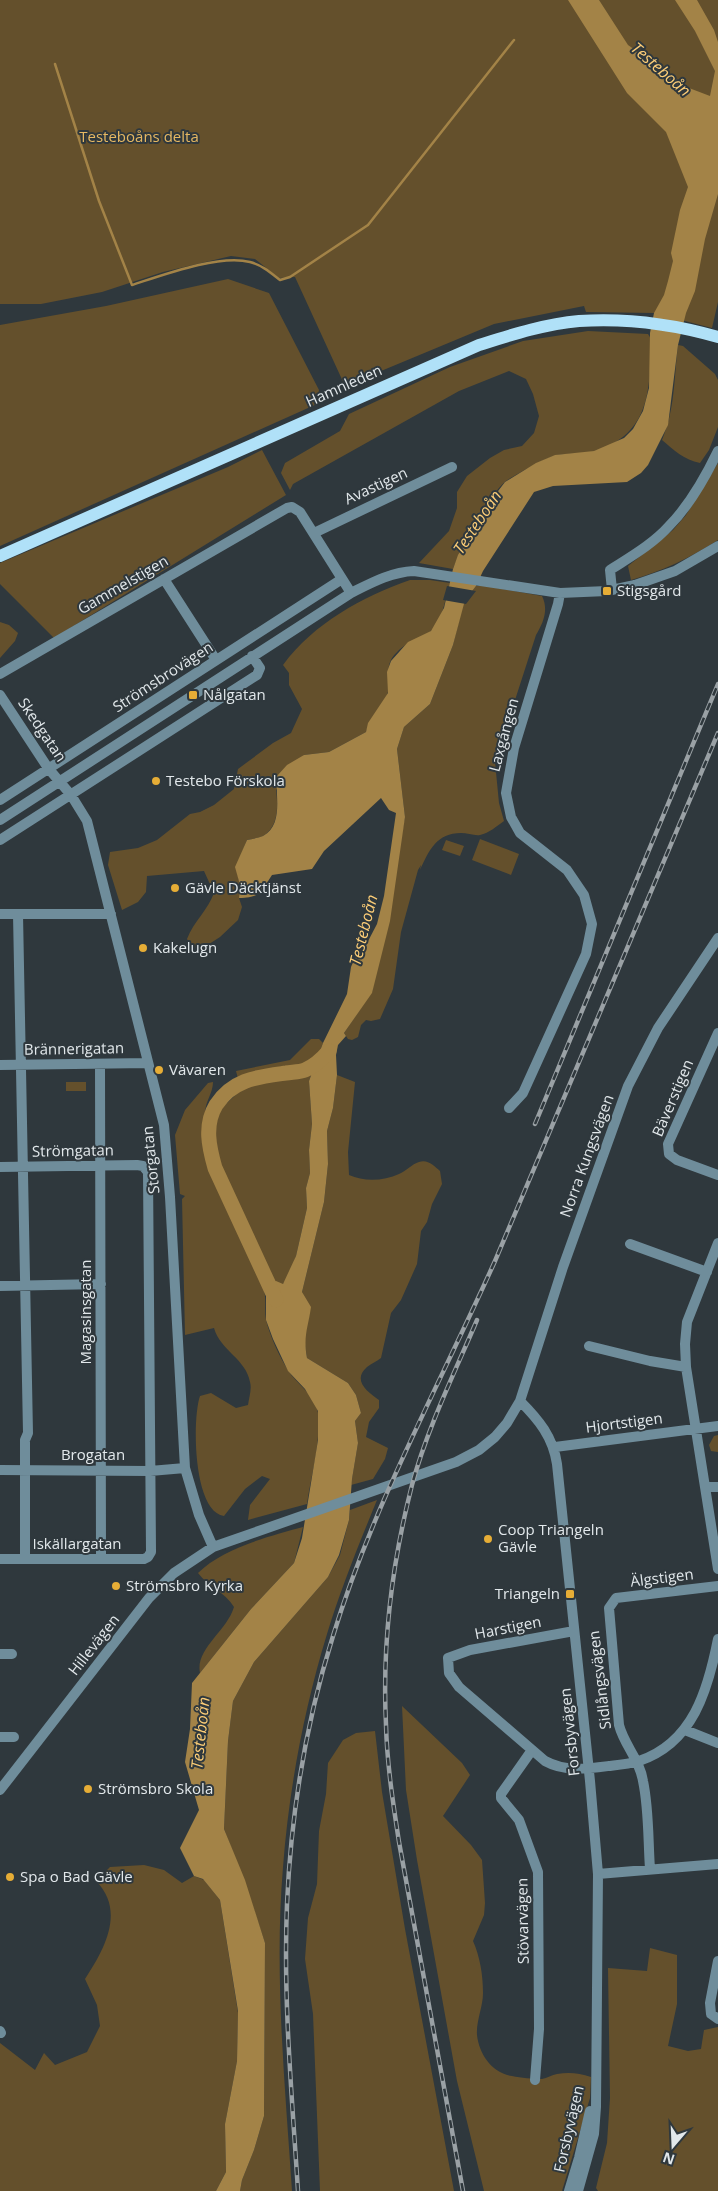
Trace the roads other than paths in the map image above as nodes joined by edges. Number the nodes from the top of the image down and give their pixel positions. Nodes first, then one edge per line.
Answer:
1 (714, 336) edge
2 (718, 346) edge
3 (718, 451) edge
4 (452, 467) dead end
5 (314, 533) junction
6 (718, 546) edge
7 (0, 556) edge
8 (164, 579) junction
9 (342, 579) junction
10 (612, 590) junction
11 (351, 593) junction
12 (560, 593) junction
13 (252, 656) junction
14 (216, 660) junction
15 (0, 674) edge
16 (0, 695) edge
17 (48, 768) junction
18 (60, 782) junction
19 (71, 795) junction
20 (0, 800) edge
21 (0, 820) edge
22 (0, 840) edge
23 (0, 914) edge
24 (18, 914) junction
25 (111, 914) junction
26 (718, 938) edge
27 (718, 1033) edge
28 (148, 1063) junction
29 (20, 1064) junction
30 (100, 1064) junction
31 (0, 1065) edge
32 (509, 1108) dead end
33 (101, 1165) junction
34 (0, 1167) edge
35 (22, 1167) junction
36 (718, 1175) edge
37 (718, 1243) edge
38 (630, 1244) dead end
39 (707, 1272) junction
40 (101, 1284) junction
41 (0, 1286) edge
42 (24, 1286) junction
43 (589, 1346) dead end
44 (686, 1367) junction
45 (520, 1401) junction
46 (718, 1426) edge
47 (697, 1429) junction
48 (554, 1447) junction
49 (185, 1468) junction
50 (0, 1470) edge
51 (25, 1470) junction
52 (101, 1470) junction
53 (150, 1471) junction
54 (705, 1487) junction
55 (718, 1487) edge
56 (213, 1547) junction
57 (0, 1559) edge
58 (25, 1559) junction
59 (101, 1559) junction
60 (718, 1568) edge
61 (718, 1586) edge
62 (611, 1603) joint
63 (574, 1631) junction
64 (718, 1639) edge
65 (0, 1654) edge
66 (12, 1654) dead end
67 (715, 1667) edge
68 (685, 1730) junction
69 (0, 1737) edge
70 (14, 1737) dead end
71 (718, 1743) edge
72 (532, 1750) junction
73 (637, 1762) junction
74 (588, 1768) junction
75 (0, 1790) edge
76 (718, 1864) edge
77 (650, 1869) junction
78 (598, 1874) junction
79 (718, 1961) edge
80 (718, 2019) edge
81 (596, 2073) junction
82 (535, 2080) dead end
83 (569, 2191) edge
84 (578, 2191) edge

1 - 2 main road
1 - 7 main road, Hamnleden
3 - 10 street
4 - 5 street, Avastigen
5 - 8 street, Gammelstigen
5 - 9 street
6 - 10 street, Strömsbrovägen
8 - 14 street
8 - 15 street, Gammelstigen
9 - 11 street
9 - 14 street, Strömsbrovägen
10 - 12 street, Strömsbrovägen
11 - 12 street, Strömsbrovägen
11 - 13 street, Strömsbrovägen
12 - 32 street, Laxgången
13 - 18 street, Strömsbrovägen
13 - 19 street
14 - 17 street, Strömsbrovägen
16 - 17 street, Skedgatan
17 - 18 street, Skedgatan
17 - 20 street, Strömsbrovägen
18 - 19 street, Storgatan
18 - 21 street, Strömsbrovägen
19 - 22 street
19 - 25 street, Storgatan
23 - 24 street
24 - 25 street
24 - 29 street
25 - 28 street, Storgatan
26 - 45 street, Norra Kungsvägen
27 - 36 street, Bäverstigen
28 - 30 street, Brännerigatan
28 - 49 street, Storgatan
29 - 30 street, Brännerigatan
29 - 31 street, Brännerigatan
29 - 35 street
30 - 33 street, Magasinsgatan
33 - 35 street, Strömgatan
33 - 40 street, Magasinsgatan
33 - 53 street, Strömgatan
34 - 35 street, Strömgatan
35 - 42 street
37 - 39 street
38 - 39 street
39 - 44 street
40 - 42 street
40 - 52 street, Magasinsgatan
41 - 42 street
42 - 51 street
43 - 44 street
44 - 47 street
45 - 48 street, Forsbyvägen
45 - 56 street, Hillevägen
46 - 47 street, Hjortstigen
47 - 48 street, Hjortstigen
47 - 54 street
48 - 63 street, Forsbyvägen
49 - 53 street, Brogatan
49 - 56 street, Storgatan
50 - 51 street, Brogatan
51 - 52 street, Brogatan
51 - 58 street
52 - 53 street, Brogatan
52 - 59 street, Magasinsgatan
53 - 59 street, Iskällargatan
54 - 55 street
54 - 60 street
56 - 75 street, Hillevägen
57 - 58 street, Iskällargatan
58 - 59 street, Iskällargatan
61 - 62 street, Älgstigen
62 - 73 street, Sidlångsvägen
63 - 72 street, Harstigen
63 - 74 street, Forsbyvägen
64 - 67 street
65 - 66 street
67 - 68 street
68 - 71 street
68 - 73 street
69 - 70 street
72 - 74 street
72 - 82 street, Stövarvägen
73 - 74 street
73 - 77 street, Sidlångsvägen
74 - 78 street, Forsbyvägen
76 - 77 street
77 - 78 street
78 - 81 street, Forsbyvägen
79 - 80 street
81 - 83 street, Forsbyvägen
81 - 84 street, Forsbyvägen

